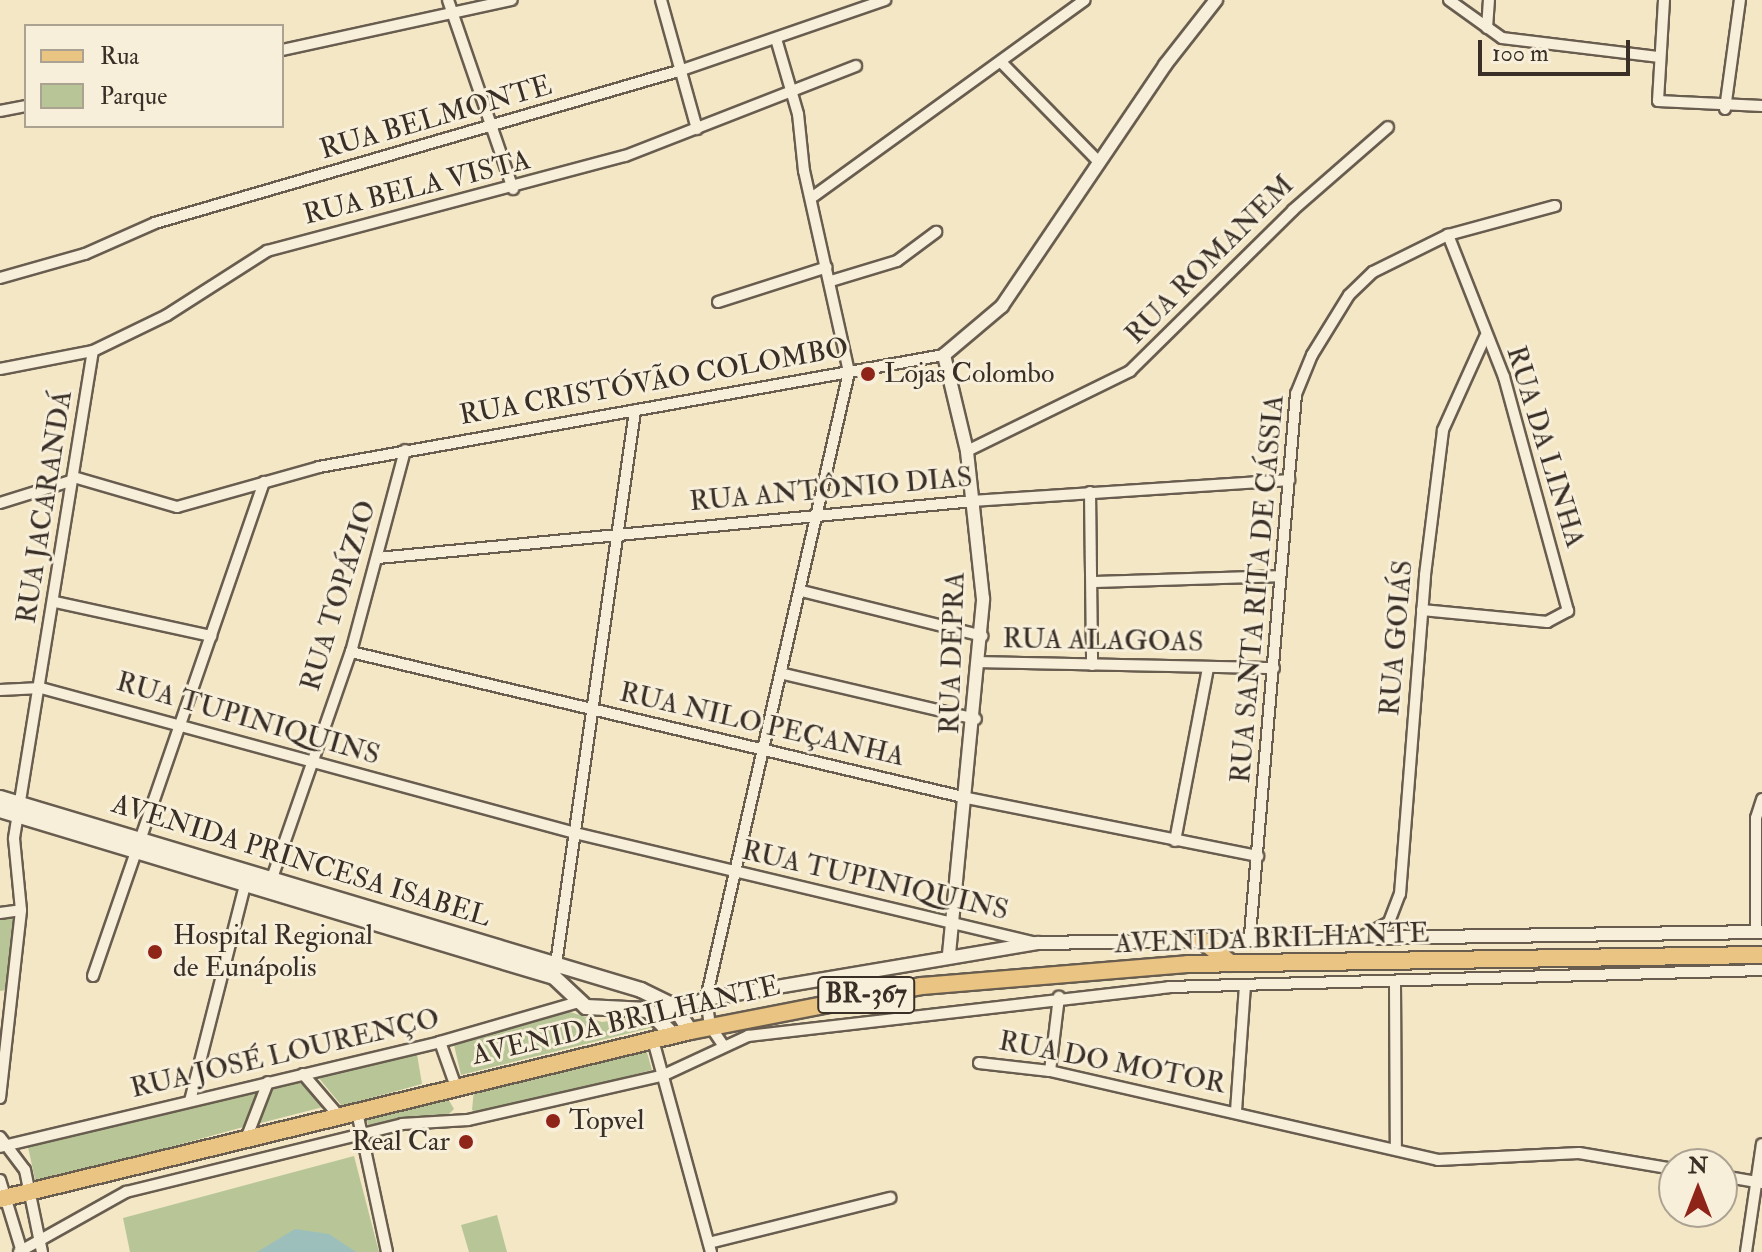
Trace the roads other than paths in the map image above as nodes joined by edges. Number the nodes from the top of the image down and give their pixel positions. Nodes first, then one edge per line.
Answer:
1 (448, 0) edge
2 (512, 0) edge
3 (661, 0) edge
4 (885, 0) edge
5 (1085, 0) edge
6 (1216, 0) edge
7 (1449, 0) edge
8 (1489, 0) edge
9 (1664, 0) edge
10 (1740, 0) edge
11 (452, 13) junction
12 (1487, 28) junction
13 (776, 39) junction
14 (284, 50) edge
15 (1660, 57) junction
16 (1001, 62) junction
17 (856, 66) dead end
18 (682, 70) junction
19 (790, 93) junction
20 (24, 106) edge
21 (1762, 106) edge
22 (1725, 109) junction
23 (0, 111) edge
24 (492, 127) junction
25 (1388, 127) dead end
26 (697, 129) junction
27 (1100, 163) junction
28 (513, 189) junction
29 (814, 196) junction
30 (1555, 206) dead end
31 (936, 232) dead end
32 (1448, 235) junction
33 (827, 267) junction
34 (0, 278) edge
35 (831, 281) junction
36 (718, 302) dead end
37 (1485, 337) junction
38 (93, 351) junction
39 (944, 355) junction
40 (0, 369) edge
41 (849, 372) junction
42 (635, 411) junction
43 (405, 450) junction
44 (967, 451) junction
45 (73, 480) junction
46 (1289, 480) junction
47 (264, 482) junction
48 (1090, 492) junction
49 (973, 501) junction
50 (0, 503) edge
51 (818, 516) junction
52 (619, 534) junction
53 (378, 558) junction
54 (1280, 576) junction
55 (1092, 582) junction
56 (802, 591) junction
57 (55, 602) junction
58 (1422, 610) junction
59 (211, 636) junction
60 (982, 636) junction
61 (351, 652) junction
62 (980, 662) junction
63 (1092, 665) junction
64 (1208, 668) junction
65 (1274, 668) junction
66 (784, 674) junction
67 (41, 688) junction
68 (0, 690) edge
69 (594, 709) junction
70 (976, 719) junction
71 (184, 723) junction
72 (766, 750) junction
73 (311, 763) junction
74 (0, 798) edge
75 (967, 798) junction
76 (1762, 799) edge
77 (19, 806) junction
78 (0, 810) edge
79 (575, 833) junction
80 (1175, 841) junction
81 (140, 846) junction
82 (1258, 856) junction
83 (735, 873) junction
84 (247, 877) junction
85 (270, 884) junction
86 (21, 910) junction
87 (0, 913) edge
88 (952, 925) junction
89 (1759, 932) edge
90 (1250, 935) junction
91 (1365, 935) junction
92 (1202, 940) junction
93 (1037, 943) junction
94 (949, 954) junction
95 (1534, 957) junction
96 (1759, 960) edge
97 (1230, 963) junction
98 (555, 971) junction
99 (1568, 974) junction
100 (587, 975) junction
101 (93, 976) dead end
102 (615, 983) junction
103 (1395, 983) junction
104 (1245, 985) junction
105 (1059, 997) junction
106 (706, 999) junction
107 (577, 1000) junction
108 (6, 1001) edge
109 (674, 1006) junction
110 (606, 1010) junction
111 (658, 1015) junction
112 (710, 1026) junction
113 (690, 1031) junction
114 (673, 1035) junction
115 (653, 1040) junction
116 (440, 1042) junction
117 (723, 1045) junction
118 (979, 1063) dead end
119 (1050, 1071) junction
120 (303, 1074) junction
121 (664, 1075) junction
122 (268, 1082) junction
123 (456, 1087) junction
124 (0, 1098) edge
125 (190, 1101) junction
126 (1236, 1111) junction
127 (357, 1112) junction
128 (339, 1116) junction
129 (361, 1133) junction
130 (246, 1139) junction
131 (3, 1143) edge
132 (1762, 1144) edge
133 (1396, 1147) junction
134 (1658, 1166) edge
135 (1738, 1179) edge
136 (0, 1180) edge
137 (1758, 1182) edge
138 (31, 1192) junction
139 (890, 1198) dead end
140 (2, 1199) edge
141 (39, 1239) junction
142 (710, 1248) edge
143 (21, 1252) edge
144 (42, 1252) edge
145 (387, 1252) edge
146 (1746, 1252) edge

1 - 11 street
2 - 11 street
3 - 18 street
4 - 13 street, RUA BELMONTE
5 - 16 street
6 - 27 street
7 - 12 street
8 - 12 street
9 - 15 street
10 - 22 street
11 - 14 street
11 - 24 street
12 - 15 street
13 - 18 street, RUA BELMONTE
13 - 19 street
15 - 22 street
16 - 27 street
16 - 29 street
17 - 19 street, RUA BELA VISTA
18 - 24 street, RUA BELMONTE
18 - 26 street
19 - 26 street, RUA BELA VISTA
19 - 29 street
20 - 23 street
21 - 22 street
24 - 28 street
24 - 34 street, RUA BELMONTE
25 - 44 street, RUA ROMANEM
26 - 28 street, RUA BELA VISTA
27 - 39 street
28 - 38 street, RUA BELA VISTA
29 - 33 street
30 - 32 street, RUA SANTA RITA DE CÁSSIA
31 - 35 street
32 - 37 street, RUA DA LINHA
32 - 46 street, RUA SANTA RITA DE CÁSSIA
33 - 35 street
33 - 36 street
35 - 41 street
37 - 58 street, RUA GOIÁS
37 - 58 street, RUA DA LINHA
38 - 40 street, RUA BELA VISTA
38 - 45 street, RUA JACARANDÁ
39 - 41 street, RUA CRISTÓVÃO COLOMBO
39 - 44 street, RUA DEPRA
41 - 42 street, RUA CRISTÓVÃO COLOMBO
41 - 51 street
42 - 43 street, RUA CRISTÓVÃO COLOMBO
42 - 52 street
43 - 47 street, RUA CRISTÓVÃO COLOMBO
43 - 53 street, RUA TOPÁZIO
44 - 49 street, RUA DEPRA
45 - 47 street, RUA CRISTÓVÃO COLOMBO
45 - 50 street
45 - 57 street, RUA JACARANDÁ
46 - 48 street, RUA ANTÔNIO DIAS
46 - 54 street, RUA SANTA RITA DE CÁSSIA
47 - 59 street
48 - 49 street, RUA ANTÔNIO DIAS
48 - 55 street
49 - 51 street, RUA ANTÔNIO DIAS
49 - 60 street, RUA DEPRA
51 - 52 street, RUA ANTÔNIO DIAS
51 - 56 street
52 - 53 street, RUA ANTÔNIO DIAS
52 - 69 street
53 - 61 street, RUA TOPÁZIO
54 - 55 street
54 - 65 street, RUA SANTA RITA DE CÁSSIA
55 - 63 street
56 - 60 street
56 - 66 street
57 - 59 street
57 - 67 street, RUA JACARANDÁ
58 - 91 street, RUA GOIÁS
59 - 71 street
60 - 62 street, RUA DEPRA
61 - 69 street, RUA NILO PEÇANHA
61 - 73 street, RUA TOPÁZIO
62 - 63 street, RUA ALAGOAS
62 - 70 street, RUA DEPRA
63 - 64 street, RUA ALAGOAS
64 - 65 street, RUA ALAGOAS
64 - 80 street
65 - 82 street, RUA SANTA RITA DE CÁSSIA
66 - 70 street
66 - 72 street
67 - 68 street, RUA TUPINIQUINS
67 - 71 street, RUA TUPINIQUINS
67 - 77 street, RUA JACARANDÁ
69 - 72 street, RUA NILO PEÇANHA
69 - 79 street
70 - 75 street, RUA DEPRA
71 - 73 street, RUA TUPINIQUINS
71 - 81 street
72 - 75 street, RUA NILO PEÇANHA
72 - 83 street
73 - 79 street, RUA TUPINIQUINS
73 - 85 street, RUA TOPÁZIO
74 - 77 main road, AVENIDA PRINCESA ISABEL
75 - 80 street, RUA NILO PEÇANHA
75 - 88 street, RUA DEPRA
76 - 89 street
77 - 78 main road, AVENIDA PRINCESA ISABEL
77 - 81 main road, AVENIDA PRINCESA ISABEL
77 - 86 street, RUA JACARANDÁ
79 - 83 street, RUA TUPINIQUINS
79 - 98 street
80 - 82 street, RUA NILO PEÇANHA
81 - 84 main road, AVENIDA PRINCESA ISABEL
81 - 101 street
82 - 90 street, RUA SANTA RITA DE CÁSSIA
83 - 88 street, RUA TUPINIQUINS
83 - 106 street
84 - 85 main road, AVENIDA PRINCESA ISABEL
84 - 125 street
85 - 98 main road, AVENIDA PRINCESA ISABEL
86 - 87 street
86 - 108 street, RUA JACARANDÁ
88 - 93 street, RUA TUPINIQUINS
88 - 94 street, RUA DEPRA
89 - 91 street, RUA TUPINIQUINS
90 - 91 street, RUA TUPINIQUINS
90 - 92 street, RUA TUPINIQUINS
92 - 93 street, RUA TUPINIQUINS
92 - 97 main road
93 - 94 street
94 - 106 street
95 - 96 main road, AVENIDA BRILHANTE / BR-367
95 - 97 main road, AVENIDA BRILHANTE / BR-367
95 - 99 street
96 - 99 street
97 - 112 main road, AVENIDA BRILHANTE / BR-367
98 - 100 main road, AVENIDA PRINCESA ISABEL
98 - 107 main road, AVENIDA PRINCESA ISABEL
99 - 103 street
100 - 102 main road, AVENIDA PRINCESA ISABEL
100 - 107 main road
102 - 109 main road
102 - 110 main road
103 - 104 street
103 - 133 street
104 - 105 street
104 - 126 street, RUA DO MOTOR
105 - 117 street
105 - 119 street
106 - 109 street
106 - 112 street
107 - 110 main road
107 - 116 street, RUA JOSÉ LOURENÇO
108 - 124 street, RUA JACARANDÁ
109 - 111 street
109 - 113 main road
110 - 111 main road
111 - 114 main road
112 - 113 main road, AVENIDA BRILHANTE / BR-367
112 - 117 street
113 - 114 main road, AVENIDA BRILHANTE / BR-367
114 - 115 main road, AVENIDA BRILHANTE / BR-367
115 - 121 street
115 - 123 main road, AVENIDA BRILHANTE / BR-367
116 - 120 street, RUA JOSÉ LOURENÇO
116 - 123 street
117 - 121 street
118 - 119 street, RUA DO MOTOR
119 - 126 street, RUA DO MOTOR
120 - 122 street, RUA JOSÉ LOURENÇO
120 - 128 street
121 - 129 street
121 - 142 street
122 - 125 street, RUA JOSÉ LOURENÇO
122 - 130 street
123 - 127 main road, AVENIDA BRILHANTE / BR-367
125 - 131 street, RUA JOSÉ LOURENÇO
126 - 133 street, RUA DO MOTOR
127 - 128 main road, AVENIDA BRILHANTE / BR-367
127 - 129 street
128 - 130 main road, AVENIDA BRILHANTE / BR-367
129 - 141 street
129 - 145 street
130 - 138 main road, AVENIDA BRILHANTE / BR-367
131 - 138 street
132 - 137 street
133 - 134 street, RUA DO MOTOR
135 - 137 street
136 - 140 street
137 - 146 street
138 - 140 main road, AVENIDA BRILHANTE / BR-367
138 - 141 street
139 - 142 street
140 - 143 street
141 - 143 street
141 - 144 street

